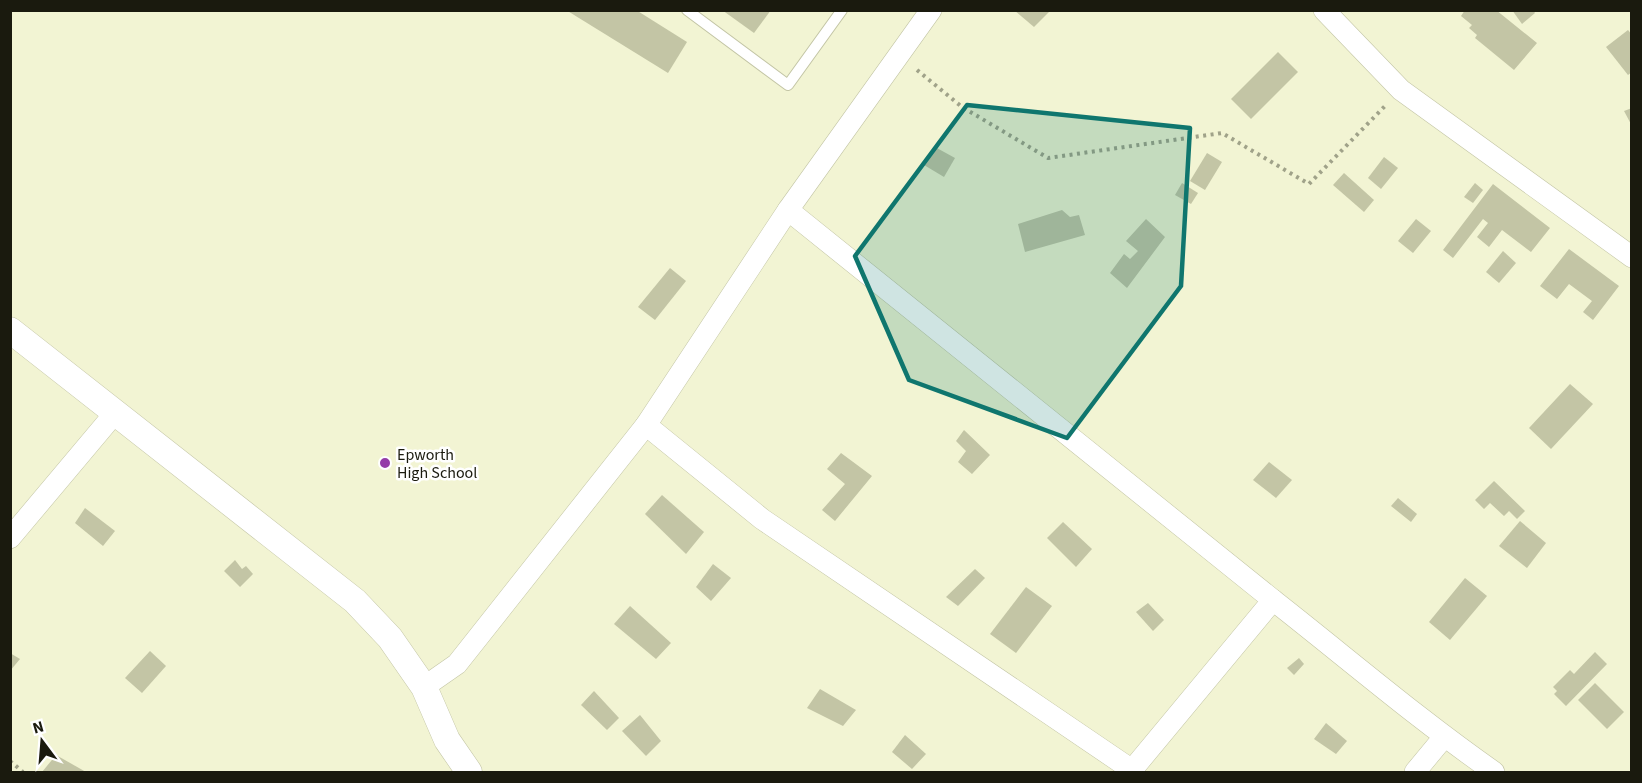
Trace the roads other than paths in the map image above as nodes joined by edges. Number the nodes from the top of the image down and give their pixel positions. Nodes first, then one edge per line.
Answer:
1 (687, 10) edge
2 (842, 10) edge
3 (931, 10) edge
4 (1324, 10) edge
5 (788, 210) junction
6 (1632, 257) edge
7 (10, 330) edge
8 (115, 413) junction
9 (646, 424) junction
10 (10, 537) edge
11 (1273, 600) junction
12 (424, 687) junction
13 (1444, 737) junction
14 (1131, 771) edge
15 (469, 772) edge
16 (1415, 772) edge
17 (1494, 772) edge

1 - 2 lane
3 - 5 street
4 - 6 street
5 - 9 street
5 - 11 street
7 - 8 street
8 - 10 street
8 - 12 street
9 - 12 street
9 - 14 street
11 - 13 street
11 - 14 street
12 - 15 street
13 - 16 street
13 - 17 street

